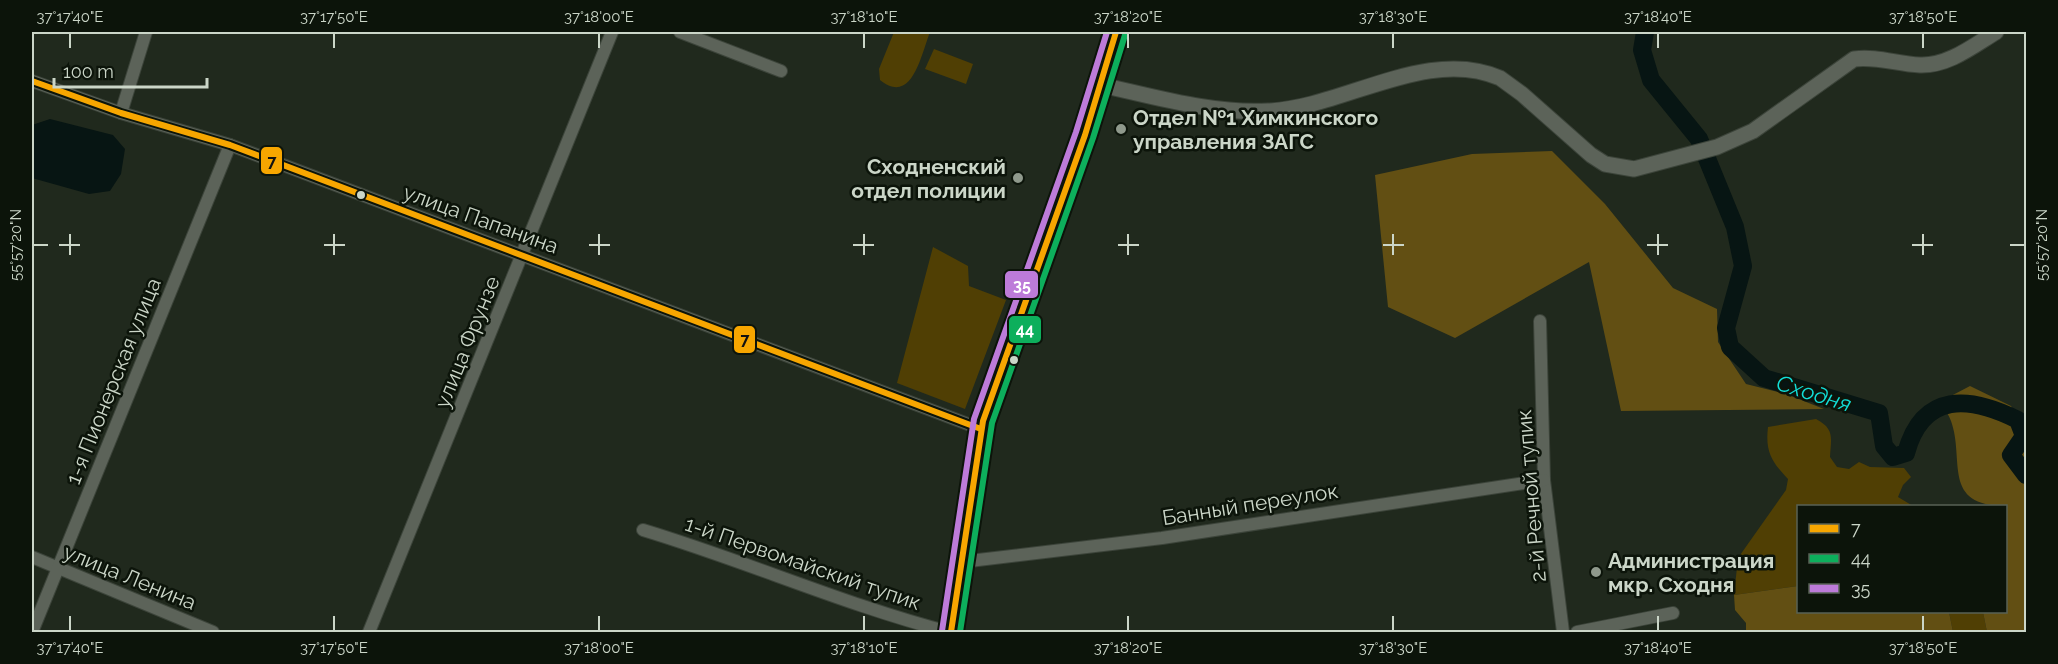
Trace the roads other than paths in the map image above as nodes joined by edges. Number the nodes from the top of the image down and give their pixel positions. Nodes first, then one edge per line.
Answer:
1 (146, 32) edge
2 (612, 32) edge
3 (680, 32) edge
4 (1116, 32) edge
5 (1996, 32) edge
6 (781, 71) dead end
7 (32, 81) edge
8 (1101, 85) junction
9 (121, 113) junction
10 (230, 145) junction
11 (523, 254) junction
12 (1540, 321) dead end
13 (981, 429) junction
14 (1544, 480) junction
15 (643, 530) dead end
16 (32, 557) edge
17 (961, 562) junction
18 (57, 568) junction
19 (1673, 613) dead end
20 (32, 632) edge
21 (213, 633) edge
22 (369, 633) edge
23 (950, 633) edge
24 (1563, 633) edge
25 (1577, 633) edge

1 - 9 street
2 - 11 street, улица Фрунзе
3 - 6 street
4 - 8 main road
5 - 8 street
7 - 9 street, улица Папанина
8 - 13 main road
9 - 10 street, улица Папанина
10 - 11 street, улица Папанина
10 - 18 street, 1-я Пионерская улица
11 - 13 street, улица Папанина
11 - 22 street, улица Фрунзе
12 - 14 street, 2-й Речной тупик
13 - 17 main road
14 - 17 street, Банный переулок
14 - 24 street, 2-й Речной тупик
15 - 23 street, 1-й Первомайский тупик
16 - 18 street, улица Ленина
17 - 23 main road
18 - 20 street, 1-я Пионерская улица
18 - 21 street, улица Ленина
19 - 25 street

